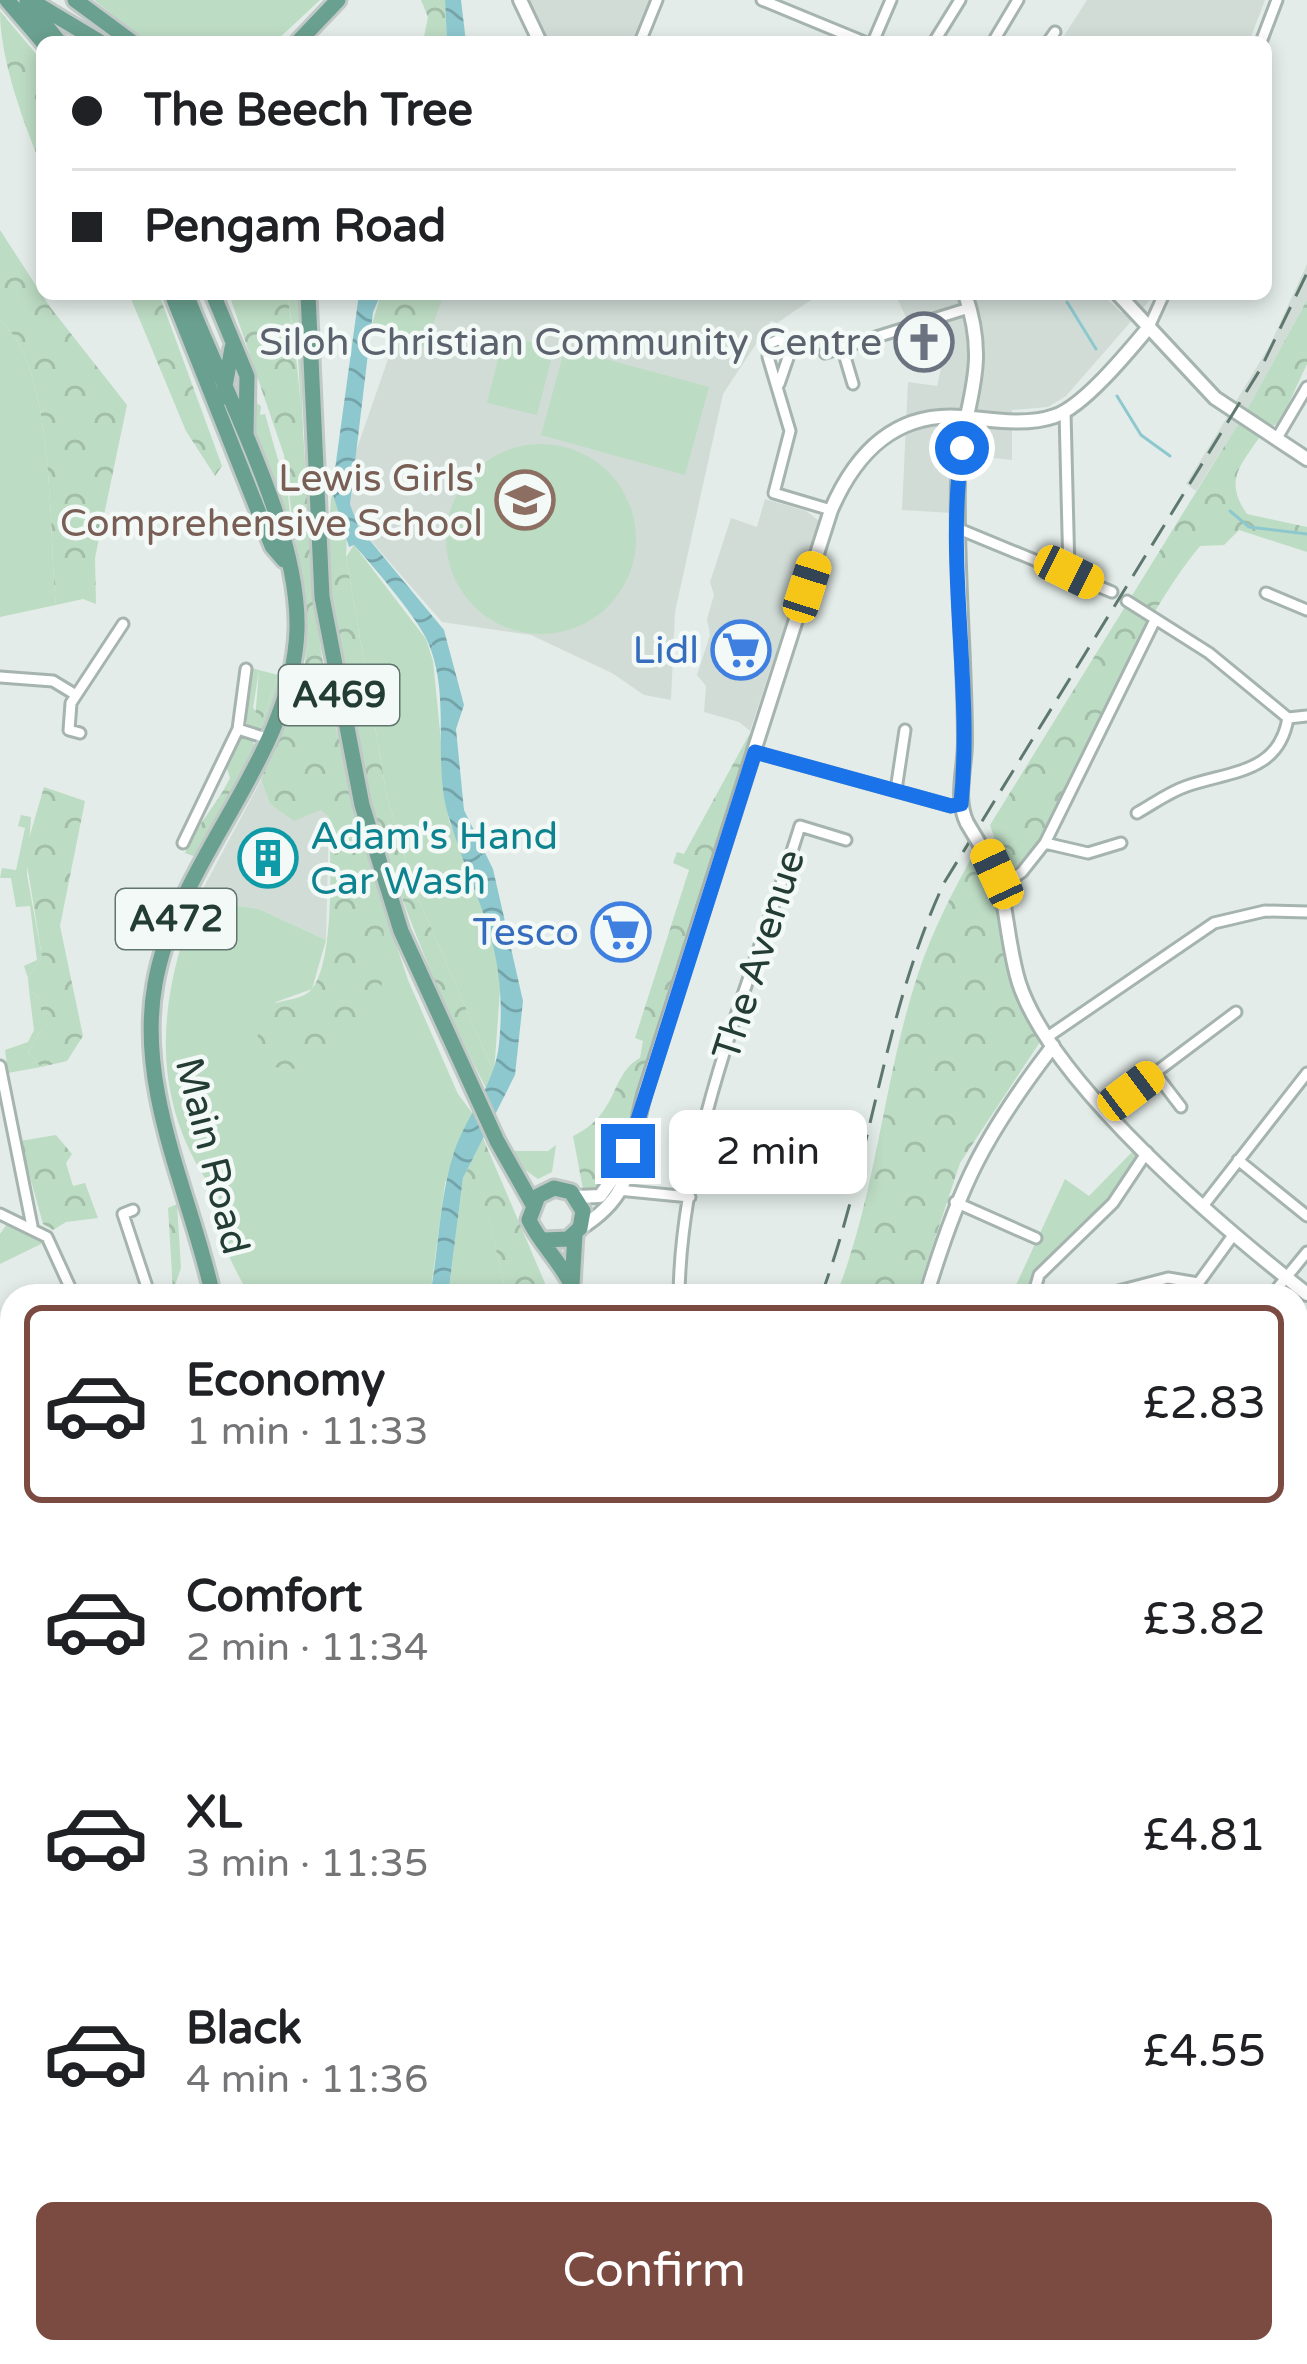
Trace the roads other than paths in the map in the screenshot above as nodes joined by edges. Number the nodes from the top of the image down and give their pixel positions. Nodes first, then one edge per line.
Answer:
1 (7, 0) edge
2 (28, 0) edge
3 (75, 0) edge
4 (338, 0) edge
5 (520, 0) edge
6 (657, 0) edge
7 (762, 0) edge
8 (891, 0) edge
9 (960, 0) edge
10 (1018, 0) edge
11 (1277, 0) edge
12 (39, 36) edge
13 (55, 36) edge
14 (90, 36) edge
15 (124, 36) edge
16 (304, 36) edge
17 (537, 36) edge
18 (642, 36) edge
19 (854, 36) edge
20 (872, 36) edge
21 (938, 36) edge
22 (997, 36) edge
23 (1263, 36) edge
24 (174, 300) edge
25 (188, 300) edge
26 (215, 300) edge
27 (308, 300) edge
28 (1124, 300) edge
29 (1161, 300) edge
30 (967, 301) edge
31 (1149, 327) junction
32 (842, 347) junction
33 (232, 348) junction
34 (825, 353) dead end
35 (779, 384) dead end
36 (853, 384) dead end
37 (1307, 388) edge
38 (226, 392) junction
39 (217, 411) junction
40 (1065, 412) junction
41 (967, 417) junction
42 (1277, 439) junction
43 (245, 440) junction
44 (1307, 459) edge
45 (831, 510) junction
46 (958, 529) junction
47 (284, 560) junction
48 (1069, 572) junction
49 (1112, 592) dead end
50 (1266, 593) dead end
51 (1127, 601) dead end
52 (1307, 610) edge
53 (1155, 620) junction
54 (123, 624) dead end
55 (246, 669) dead end
56 (0, 677) edge
57 (76, 695) junction
58 (1307, 716) edge
59 (1288, 718) junction
60 (238, 729) junction
61 (905, 730) dead end
62 (80, 733) dead end
63 (266, 738) junction
64 (755, 752) junction
65 (896, 790) junction
66 (961, 804) junction
67 (1137, 813) dead end
68 (846, 839) dead end
69 (183, 843) dead end
70 (1045, 843) junction
71 (1120, 843) dead end
72 (999, 880) junction
73 (1307, 912) edge
74 (1236, 1012) dead end
75 (1050, 1042) junction
76 (0, 1066) edge
77 (1307, 1072) edge
78 (1155, 1073) junction
79 (1181, 1107) dead end
80 (1108, 1109) junction
81 (1148, 1151) junction
82 (626, 1160) junction
83 (1238, 1160) junction
84 (607, 1189) junction
85 (622, 1191) junction
86 (576, 1197) junction
87 (691, 1197) junction
88 (955, 1202) junction
89 (532, 1203) junction
90 (1204, 1205) junction
91 (133, 1210) dead end
92 (0, 1214) edge
93 (1307, 1216) edge
94 (32, 1226) junction
95 (577, 1232) junction
96 (1234, 1234) junction
97 (1036, 1238) dead end
98 (544, 1240) junction
99 (1307, 1252) edge
100 (1285, 1277) junction
101 (1198, 1282) joint
102 (68, 1284) edge
103 (145, 1284) edge
104 (210, 1284) edge
105 (569, 1284) edge
106 (573, 1284) edge
107 (679, 1284) edge
108 (930, 1284) edge
109 (1037, 1284) edge
110 (1145, 1284) edge
111 (1280, 1284) edge
112 (1294, 1284) edge

1 - 12 main road
2 - 13 main road
2 - 14 main road
3 - 15 main road
4 - 16 main road
5 - 17 street
6 - 18 street
7 - 19 street
8 - 20 street
9 - 21 street
10 - 22 street
11 - 23 street
24 - 39 main road
25 - 38 main road
26 - 33 main road, A472
27 - 89 main road, A469
28 - 31 street
29 - 31 street
30 - 32 street
30 - 41 street
31 - 40 street
31 - 42 street
32 - 34 street
32 - 36 street
33 - 38 main road, A472
33 - 43 main road, A472
35 - 45 street
37 - 42 street
38 - 39 main road, A472
38 - 43 main road
39 - 47 main road, A472
40 - 41 street
40 - 48 street
41 - 45 street
41 - 46 street
42 - 44 street
43 - 47 main road, A472
45 - 64 street
46 - 48 street
46 - 66 street
47 - 63 main road, Main Road / A472
48 - 49 street
50 - 52 street
51 - 53 street
53 - 59 street
53 - 70 street
54 - 57 street
55 - 60 street
56 - 57 street
57 - 62 street
58 - 59 street
59 - 67 street
60 - 63 street
60 - 69 street
61 - 65 street
63 - 104 main road, Main Road / A472
64 - 65 street
64 - 82 street
65 - 66 street
66 - 72 street, bridge
68 - 87 street, The Avenue
70 - 71 street
70 - 72 street
72 - 75 street
73 - 75 street
74 - 78 street
75 - 80 street
75 - 88 street
76 - 94 street
77 - 83 street
78 - 79 street
78 - 80 street
80 - 81 street
81 - 90 street
81 - 109 street
82 - 84 street
82 - 85 street
83 - 90 street
83 - 93 street
84 - 85 street
84 - 86 street
85 - 87 street
85 - 95 street
86 - 89 main road
86 - 95 main road, A469
87 - 107 street, The Avenue
88 - 97 street
88 - 108 street
89 - 98 main road, A469
90 - 96 street
91 - 103 street
92 - 94 street
94 - 102 street
95 - 98 main road
95 - 106 main road, A469
96 - 100 street
96 - 101 street
98 - 105 main road, A469
99 - 100 street
100 - 111 street
100 - 112 street
101 - 110 street

